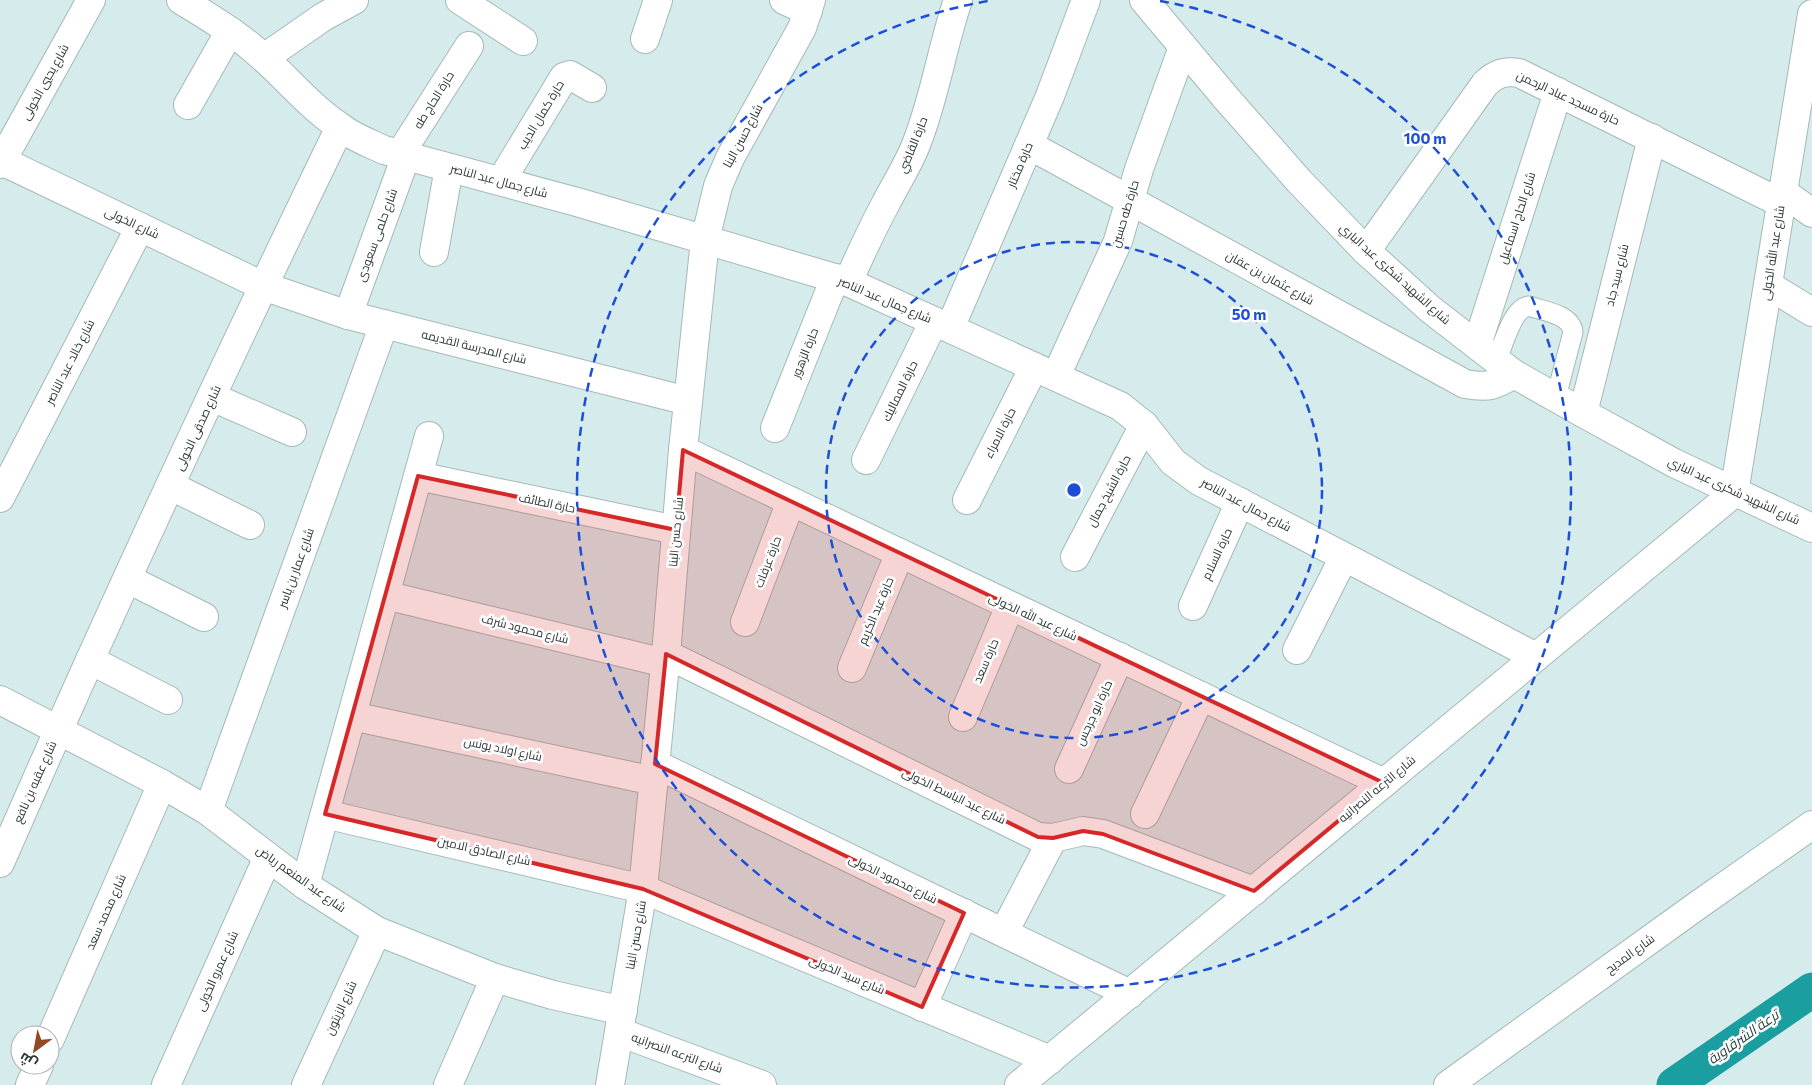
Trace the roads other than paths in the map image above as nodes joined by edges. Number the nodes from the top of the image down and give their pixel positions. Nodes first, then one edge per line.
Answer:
1 (91, 0) edge
2 (181, 0) edge
3 (354, 0) edge
4 (460, 0) edge
5 (658, 0) edge
6 (958, 0) edge
7 (1086, 0) edge
8 (1144, 0) edge
9 (801, 4) edge
10 (1812, 14) edge
11 (230, 31) junction
12 (645, 39) dead end
13 (523, 41) dead end
14 (469, 46) dead end
15 (1184, 47) junction
16 (264, 58) junction
17 (592, 88) dead end
18 (1806, 90) edge
19 (1558, 92) junction
20 (188, 105) dead end
21 (340, 127) junction
22 (1652, 138) junction
23 (1028, 145) junction
24 (403, 155) junction
25 (1, 162) edge
26 (449, 168) junction
27 (502, 182) junction
28 (1782, 197) junction
29 (1130, 201) junction
30 (1812, 213) edge
31 (140, 227) junction
32 (705, 240) junction
33 (1366, 251) junction
34 (434, 252) dead end
35 (842, 280) junction
36 (1768, 285) junction
37 (263, 286) junction
38 (1812, 312) edge
39 (348, 315) junction
40 (384, 324) junction
41 (942, 325) junction
42 (1496, 360) junction
43 (1045, 372) junction
44 (212, 397) junction
45 (1556, 397) junction
46 (688, 401) junction
47 (1582, 413) junction
48 (1144, 425) junction
49 (774, 428) dead end
50 (292, 432) dead end
51 (430, 436) dead end
52 (683, 450) junction
53 (866, 460) dead end
54 (418, 476) junction
55 (170, 486) junction
56 (1734, 493) junction
57 (0, 498) edge
58 (967, 500) dead end
59 (791, 501) junction
60 (1240, 502) junction
61 (250, 524) dead end
62 (1812, 528) edge
63 (676, 530) junction
64 (900, 554) junction
65 (1075, 557) dead end
66 (1344, 557) junction
67 (128, 579) junction
68 (385, 595) junction
69 (1010, 606) junction
70 (1193, 606) dead end
71 (204, 617) dead end
72 (745, 622) dead end
73 (1297, 650) dead end
74 (1536, 657) junction
75 (1120, 658) junction
76 (666, 659) junction
77 (90, 660) junction
78 (852, 668) dead end
79 (1201, 696) junction
80 (0, 700) edge
81 (168, 700) dead end
82 (352, 716) junction
83 (962, 717) dead end
84 (58, 730) junction
85 (1069, 769) dead end
86 (654, 773) junction
87 (1384, 783) junction
88 (162, 784) junction
89 (208, 811) junction
90 (325, 814) junction
91 (1145, 814) dead end
92 (1812, 825) edge
93 (1053, 838) junction
94 (268, 857) junction
95 (0, 862) edge
96 (305, 885) junction
97 (644, 889) junction
98 (1254, 891) junction
99 (964, 913) junction
100 (376, 930) junction
101 (1004, 932) junction
102 (495, 978) junction
103 (1130, 994) junction
104 (922, 1006) junction
105 (621, 1022) junction
106 (56, 1025) edge
107 (1050, 1060) junction
108 (166, 1085) edge
109 (306, 1085) edge
110 (448, 1085) edge
111 (610, 1085) edge
112 (762, 1085) edge
113 (1019, 1085) edge
114 (1448, 1085) edge

1 - 25 street, شارع يحيي الخولى
2 - 11 street, شارع جمال عبد الناصر
3 - 16 street
4 - 13 street
5 - 12 street
6 - 35 street, حارة القاضي
7 - 23 street, حارة مختار
8 - 15 street, شارع الشهيد شكرى عبد الباري
9 - 32 street, شارع حسن البنا
10 - 18 street, شارع عبد الله الخولى
11 - 16 street, شارع جمال عبد الناصر
11 - 20 street
14 - 24 street, حارة الحاج طه
15 - 29 street, حارة طه حسين
15 - 33 street, شارع الشهيد شكرى عبد الباري
16 - 21 street, شارع جمال عبد الناصر
17 - 27 street, حارة كمال الديب
18 - 28 street, شارع عبد الله الخولى
19 - 22 street, حارة مسجد عباد الرحمن
19 - 33 street, حارة مسجد عباد الرحمن
19 - 42 street, شارع الحاج اسماعيل
21 - 24 street, شارع جمال عبد الناصر
21 - 37 street, شارع صدقى الخولى
22 - 28 street, حارة مسجد عباد الرحمن
22 - 47 street, شارع سيد جاد
23 - 29 street, شارع عثمان بن عفان
23 - 41 street, حارة مختار
24 - 26 street, شارع جمال عبد الناصر
24 - 39 street, شارع حلمى سعودى
25 - 31 street, شارع الخولى
26 - 27 street, شارع جمال عبد الناصر
26 - 34 street
27 - 32 street, شارع جمال عبد الناصر
28 - 30 street, حارة مسجد عباد الرحمن
28 - 36 street, شارع عبد الله الخولى
29 - 42 street, شارع عثمان بن عفان
29 - 43 street, حارة طه حسين
31 - 37 street, شارع الخولى
31 - 57 street, شارع خالد عبد الناصر
32 - 35 street, شارع جمال عبد الناصر
32 - 46 street, شارع حسن البنا
33 - 42 street, شارع الشهيد شكرى عبد الباري
35 - 41 street, شارع جمال عبد الناصر
35 - 49 street, حارة الزهور
36 - 38 street
36 - 56 street, شارع عبد الله الخولى
37 - 39 street, شارع المدرسة القديمه
37 - 44 street, شارع صدقى الخولى
39 - 40 street, شارع المدرسة القديمه
40 - 46 street, شارع المدرسة القديمه
40 - 89 street, شارع عمار بن ياسر
41 - 43 street, شارع جمال عبد الناصر
41 - 53 street, حارة المماليك
42 - 45 street, شارع الشهيد شكرى عبد الباري
42 - 45 lane
43 - 48 street, شارع جمال عبد الناصر
43 - 58 street, حارة الامراء
44 - 50 street
44 - 55 street, شارع صدقى الخولى
45 - 47 street, شارع الشهيد شكرى عبد الباري
46 - 52 street, شارع حسن البنا
47 - 56 street, شارع الشهيد شكرى عبد الباري
48 - 60 street, شارع جمال عبد الناصر
48 - 65 street, حارة الشيخ جمال
51 - 54 street
52 - 59 street, شارع عبد الله الخولى
52 - 63 street, شارع حسن البنا
54 - 63 street, حارة الطائف
54 - 68 street
55 - 61 street
55 - 67 street, شارع صدقى الخولى
56 - 62 street, شارع الشهيد شكرى عبد الباري
56 - 74 street, شارع الترعه النصرانيه
59 - 64 street, شارع عبد الله الخولى
59 - 72 street, حارة عرفات
60 - 66 street, شارع جمال عبد الناصر
60 - 70 street, حارة السلام
63 - 76 street, شارع حسن البنا
64 - 69 street, شارع عبد الله الخولى
64 - 78 street, حارة عبد الكريم
66 - 73 street
66 - 74 street, شارع جمال عبد الناصر
67 - 71 street
67 - 77 street, شارع صدقى الخولى
68 - 76 street, شارع محمود شرف
68 - 82 street
69 - 75 street, شارع عبد الله الخولى
69 - 83 street, حارة سعد
74 - 87 street, شارع الترعه النصرانيه
75 - 79 street, شارع عبد الله الخولى
75 - 85 street, حارة ابو جرجس
76 - 86 street, شارع حسن البنا
76 - 93 street, شارع عبد الباسط الخولى
77 - 81 street
77 - 84 street, شارع صدقى الخولى
79 - 87 street, شارع عبد الله الخولى
79 - 91 street
80 - 84 street, شارع عبد المنعم رياض
82 - 86 street, شارع اولاد يونس
82 - 90 street
84 - 88 street, شارع عبد المنعم رياض
84 - 95 street, شارع عقبه بن نافع
86 - 97 street, شارع حسن البنا
86 - 99 street, شارع محمود الخولى
87 - 98 street, شارع الترعه النصرانيه
88 - 89 street, شارع عبد المنعم رياض
88 - 106 street, شارع محمد سعد
89 - 94 street, شارع عبد المنعم رياض
90 - 96 street
90 - 97 street, شارع الصادق الامين
92 - 114 street, شارع المديح
93 - 98 street, شارع عبد الباسط الخولى
93 - 101 street
94 - 96 street, شارع عبد المنعم رياض
94 - 108 street, شارع عمرو الخولى
96 - 100 street, شارع عبد المنعم رياض
97 - 104 street, شارع سيد الخولى
97 - 105 street, شارع حسن البنا
98 - 103 street, شارع الترعه النصرانيه
99 - 101 street, شارع محمود الخولى
99 - 104 street
100 - 102 street, شارع عبد المنعم رياض
100 - 109 street, شارع الزيتون
101 - 103 street, شارع محمود الخولى
102 - 105 street, شارع عبد المنعم رياض
102 - 110 street
103 - 107 street, شارع الترعه النصرانيه
104 - 107 street, شارع سيد الخولى
105 - 111 street, شارع حسن البنا
105 - 112 street, شارع الترعه النصرانيه
107 - 113 street, شارع الترعه النصرانيه

